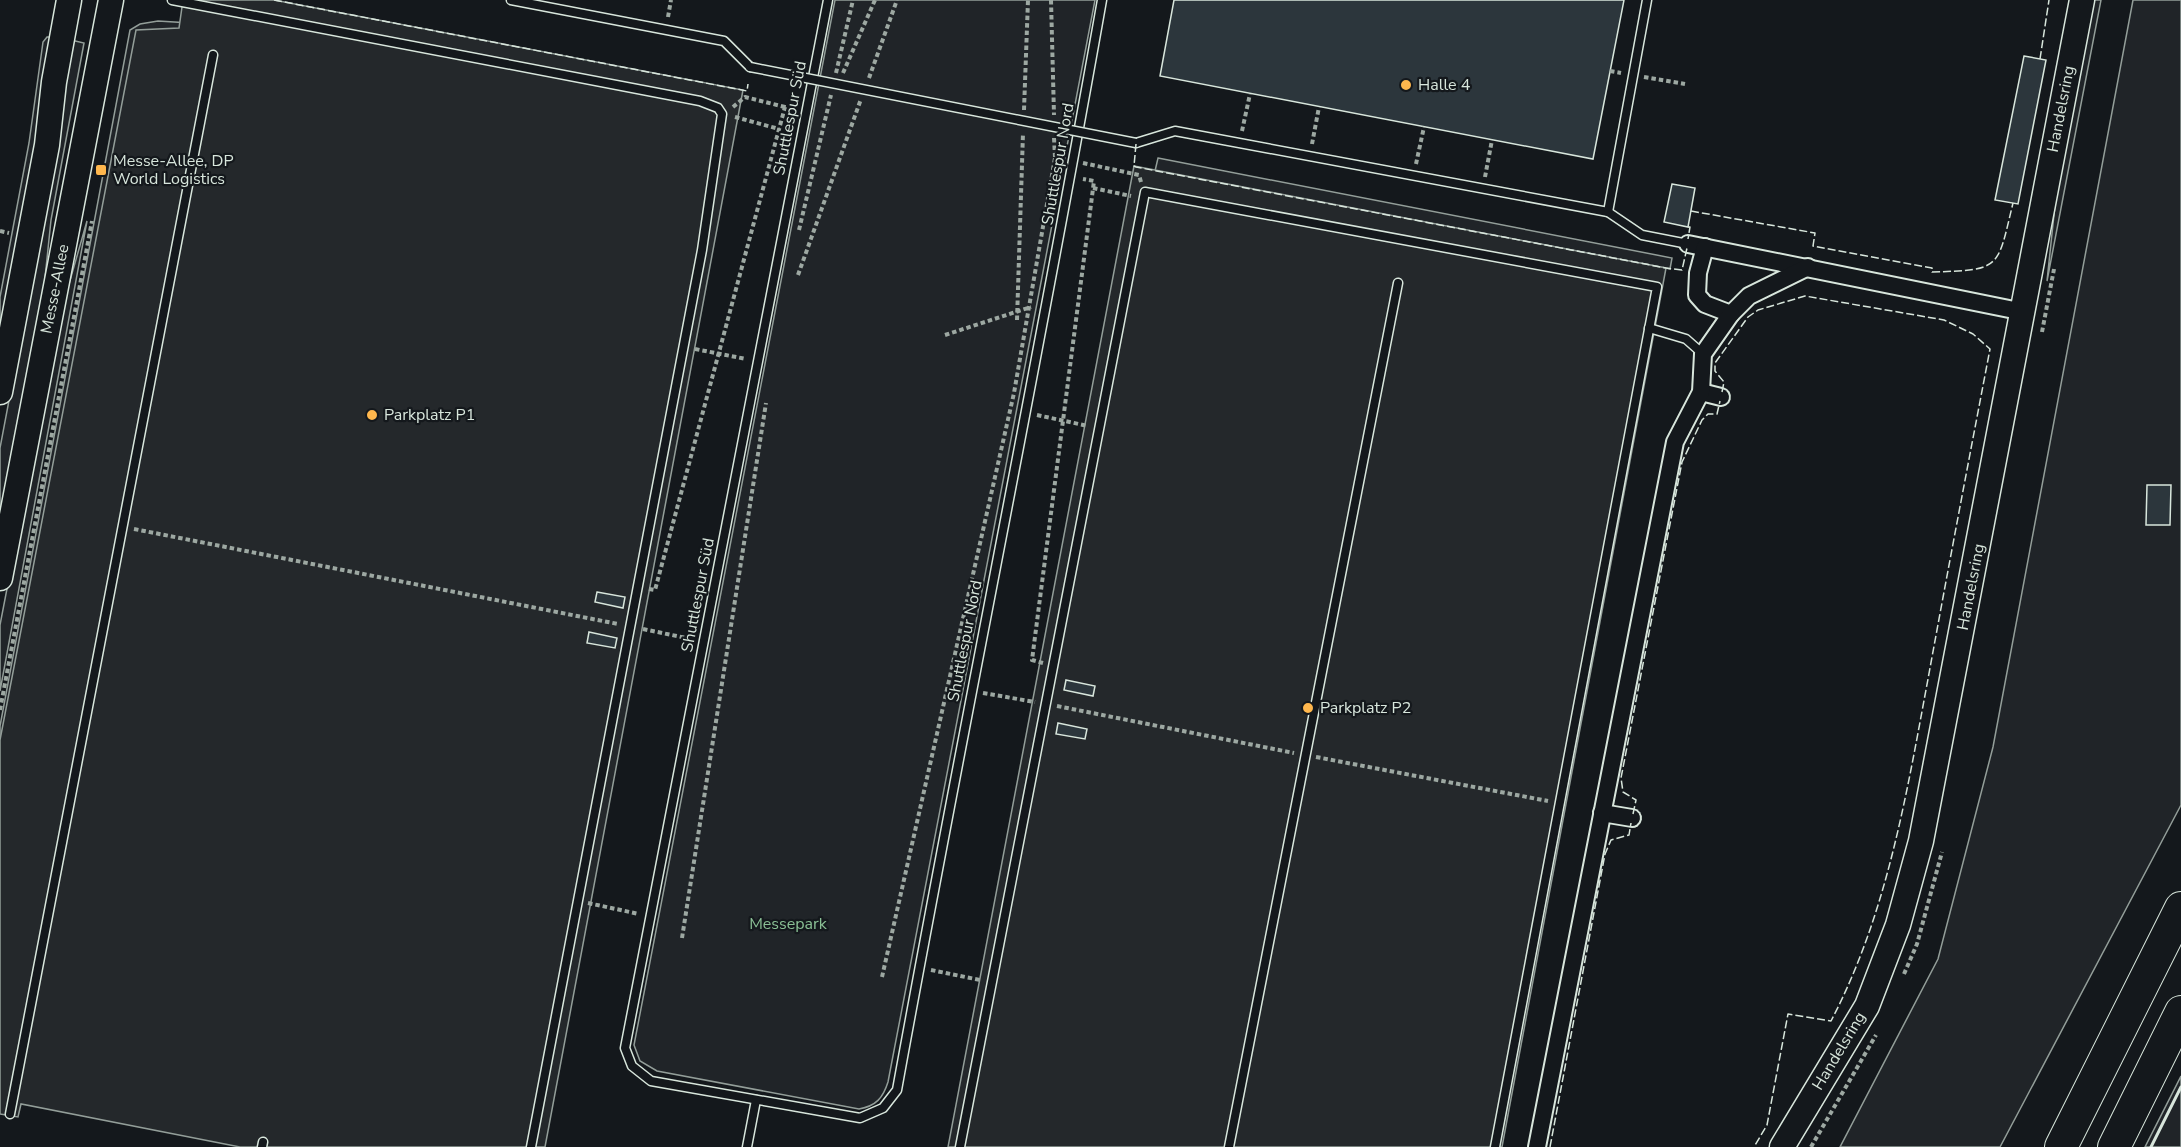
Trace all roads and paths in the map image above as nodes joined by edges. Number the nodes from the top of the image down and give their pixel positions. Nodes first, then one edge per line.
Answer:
1 (69, 0) edge
2 (111, 0) edge
3 (172, 0) edge
4 (512, 0) edge
5 (828, 0) edge
6 (853, 0) edge
7 (875, 0) edge
8 (897, 0) edge
9 (1028, 0) edge
10 (1102, 0) edge
11 (1647, 0) edge
12 (2082, 0) edge
13 (213, 55) dead end
14 (835, 74) dead end
15 (842, 74) dead end
16 (835, 85) dead end
17 (1250, 94) dead end
18 (745, 97) dead end
19 (785, 107) junction
20 (1319, 107) dead end
21 (806, 111) junction
22 (723, 114) junction
23 (1024, 120) dead end
24 (1424, 127) dead end
25 (779, 129) junction
26 (1023, 132) dead end
27 (1492, 140) dead end
28 (1240, 143) junction
29 (1309, 156) junction
30 (1055, 158) dead end
31 (1099, 167) dead end
32 (1130, 173) dead end
33 (1413, 175) junction
34 (1071, 176) junction
35 (1094, 188) junction
36 (1483, 188) junction
37 (1144, 199) junction
38 (1608, 212) junction
39 (93, 215) dead end
40 (11, 221) dead end
41 (0, 231) edge
42 (9, 233) junction
43 (798, 233) dead end
44 (7, 244) dead end
45 (1688, 244) joint
46 (1705, 247) junction
47 (1808, 267) junction
48 (798, 274) dead end
49 (1398, 283) dead end
50 (1047, 303) junction
51 (1029, 308) junction
52 (1017, 311) junction
53 (2024, 312) junction
54 (1731, 314) junction
55 (1017, 320) dead end
56 (1649, 328) junction
57 (945, 335) dead end
58 (684, 347) junction
59 (719, 353) junction
60 (1703, 354) junction
61 (759, 362) junction
62 (0, 392) edge
63 (1701, 392) junction
64 (767, 396) dead end
65 (1721, 397) dead end
66 (1024, 413) junction
67 (1064, 421) junction
68 (1099, 428) junction
69 (122, 527) junction
70 (0, 578) edge
71 (638, 587) junction
72 (630, 626) junction
73 (704, 642) junction
74 (1054, 665) junction
75 (971, 691) junction
76 (1046, 704) junction
77 (0, 710) edge
78 (1602, 813) junction
79 (1632, 818) dead end
80 (578, 901) junction
81 (2181, 908) edge
82 (652, 916) junction
83 (682, 938) dead end
84 (919, 968) junction
85 (882, 977) dead end
86 (992, 982) junction
87 (2181, 1012) edge
88 (756, 1100) junction
89 (10, 1114) dead end
90 (531, 1147) edge
91 (747, 1147) edge
92 (960, 1147) edge
93 (1229, 1147) edge
94 (1495, 1147) edge
95 (1537, 1147) edge
96 (1782, 1147) edge
97 (2061, 1147) edge
98 (2114, 1147) edge

1 - 62 main road
2 - 70 main road, Messe-Allee
3 - 22 lane
4 - 28 lane, bridge
5 - 21 lane, Shuttlespur Süd
6 - 14 path
7 - 15 path
8 - 48 path
9 - 23 path
10 - 34 lane, Shuttlespur Nord
11 - 38 lane
12 - 53 main road, Handelsring
13 - 69 lane
16 - 43 path
17 - 28 path
18 - 19 path
19 - 21 path
19 - 25 path
20 - 29 path
21 - 61 lane, Shuttlespur Süd
22 - 25 path
22 - 58 lane
24 - 33 path
25 - 59 path
26 - 52 path
27 - 36 path
28 - 29 lane
29 - 33 lane
30 - 51 path
31 - 32 path
33 - 36 lane
34 - 35 path
34 - 50 lane, Shuttlespur Nord
35 - 37 path
35 - 67 path
36 - 38 lane
37 - 56 lane
37 - 68 lane
38 - 45 lane
39 - 77 path
40 - 42 path
41 - 42 path
42 - 44 path
45 - 46 street
46 - 47 street
46 - 54 street
47 - 53 street
47 - 54 street
49 - 93 lane
50 - 51 path
50 - 66 lane, Shuttlespur Nord
51 - 52 path
51 - 85 path
52 - 55 path
52 - 57 path
53 - 96 main road, Handelsring
54 - 60 street
56 - 60 lane
56 - 94 lane
58 - 59 path
58 - 71 lane
59 - 61 path
59 - 71 path
60 - 63 street
61 - 73 lane, Shuttlespur Süd
63 - 65 street
63 - 78 street
64 - 83 path
66 - 67 path
66 - 75 lane, Shuttlespur Nord
67 - 68 path
67 - 74 path
68 - 74 lane
69 - 72 path
69 - 89 lane
71 - 72 lane
72 - 73 path
72 - 80 lane
73 - 82 lane, Shuttlespur Süd
74 - 76 lane
75 - 76 path
75 - 84 lane, Shuttlespur Nord
76 - 86 lane
78 - 79 street
78 - 95 street
80 - 82 path
80 - 90 lane
81 - 97 highway
82 - 88 lane, Shuttlespur Süd
84 - 86 path
84 - 88 lane, Shuttlespur Nord
86 - 92 lane
87 - 98 highway
88 - 91 lane

